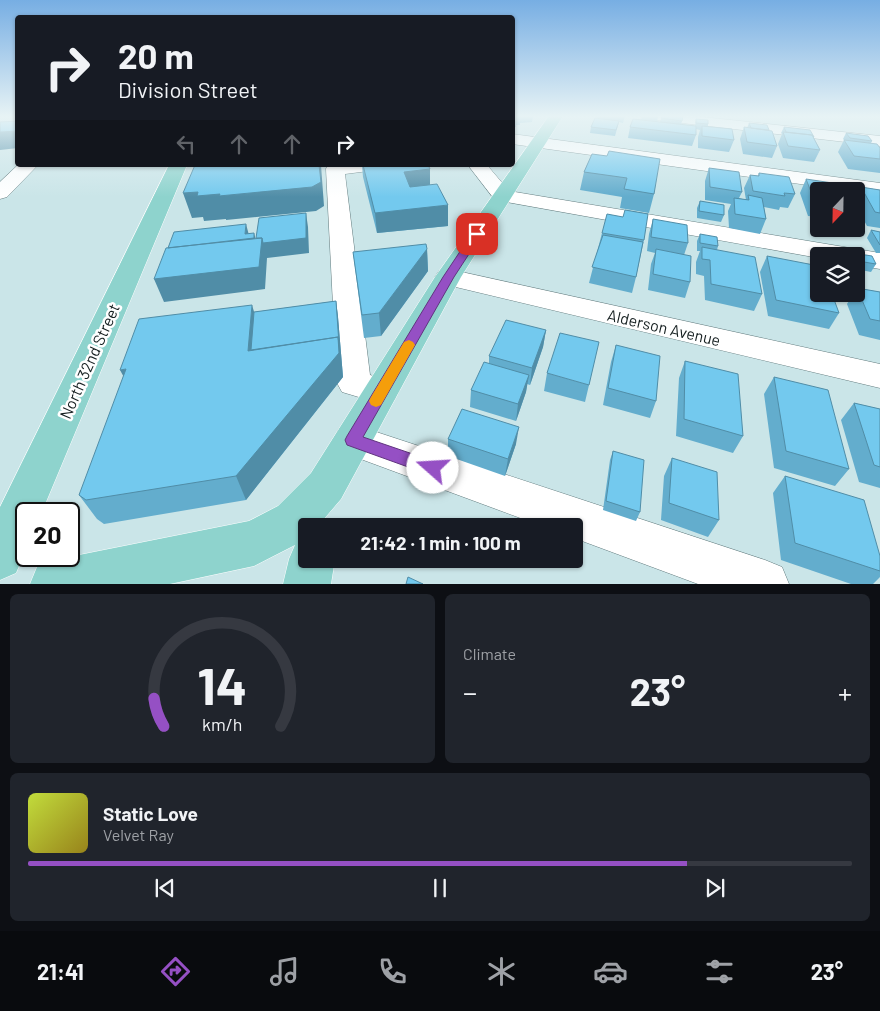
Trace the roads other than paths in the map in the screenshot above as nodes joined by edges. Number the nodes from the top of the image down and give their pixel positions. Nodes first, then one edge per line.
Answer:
1 (524, 143) edge
2 (542, 143) edge
3 (515, 165) edge
4 (27, 167) edge
5 (177, 167) edge
6 (356, 167) edge
7 (479, 167) edge
8 (514, 167) edge
9 (880, 189) edge
10 (0, 192) edge
11 (502, 196) junction
12 (810, 249) edge
13 (865, 259) edge
14 (880, 261) edge
15 (448, 277) junction
16 (880, 376) edge
17 (382, 391) junction
18 (352, 440) junction
19 (322, 506) edge
20 (0, 557) edge
21 (310, 568) edge
22 (54, 584) edge
23 (307, 584) edge
24 (765, 584) edge

1 - 3 main road
2 - 9 street
4 - 10 street
5 - 20 main road, North 32nd Street
6 - 17 street
7 - 11 street
8 - 11 main road
11 - 12 street
11 - 15 main road
13 - 14 street
15 - 16 street, Alderson Avenue
15 - 17 main road
17 - 18 main road
18 - 19 main road
18 - 24 street
19 - 22 main road
21 - 23 main road

